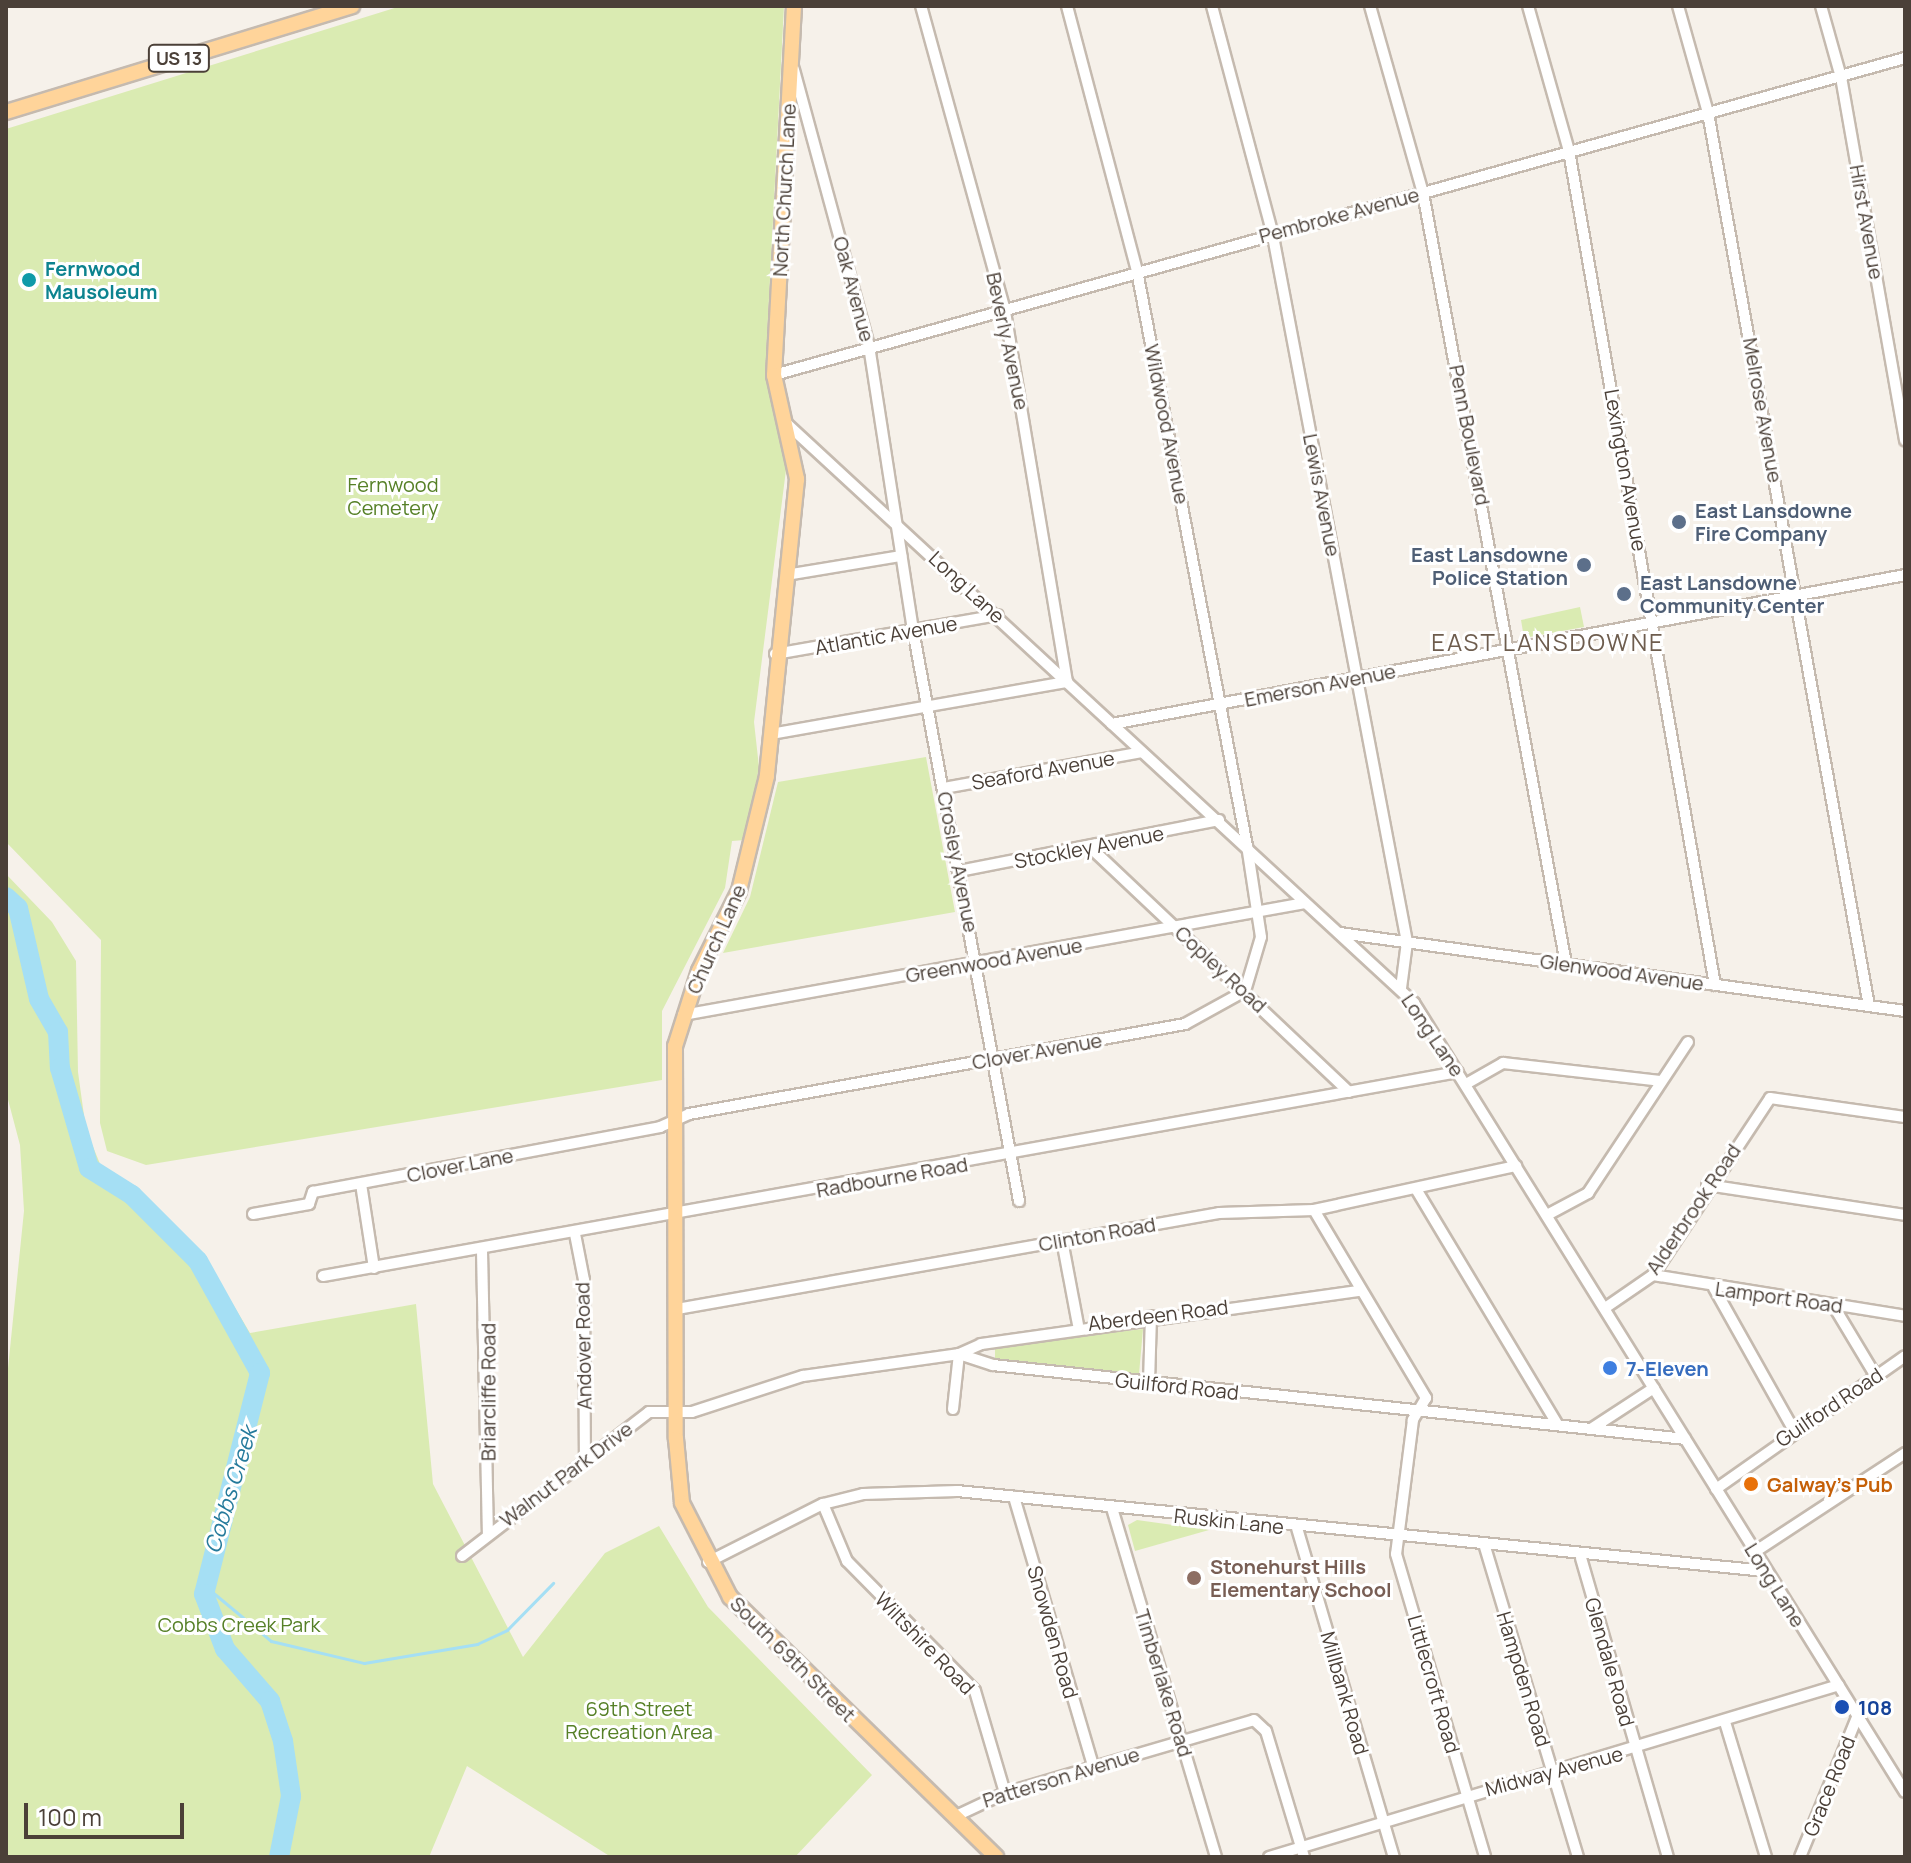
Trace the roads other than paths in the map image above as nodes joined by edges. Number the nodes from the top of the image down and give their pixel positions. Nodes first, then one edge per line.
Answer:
1 (352, 6) edge
2 (794, 6) edge
3 (921, 6) edge
4 (1067, 6) edge
5 (1212, 6) edge
6 (1370, 6) edge
7 (1528, 6) edge
8 (1678, 6) edge
9 (1821, 6) edge
10 (1905, 58) edge
11 (791, 59) junction
12 (1841, 77) junction
13 (6, 112) edge
14 (1708, 113) junction
15 (1569, 151) junction
16 (1423, 193) junction
17 (1272, 231) junction
18 (1137, 271) junction
19 (1004, 307) junction
20 (869, 346) junction
21 (774, 375) junction
22 (786, 423) junction
23 (1905, 440) edge
24 (898, 523) junction
25 (901, 556) junction
26 (786, 575) junction
27 (1905, 575) edge
28 (1796, 595) junction
29 (998, 615) junction
30 (1653, 622) junction
31 (913, 630) junction
32 (1511, 649) junction
33 (775, 654) junction
34 (1357, 678) junction
35 (1067, 682) junction
36 (1221, 704) junction
37 (928, 706) junction
38 (1112, 724) junction
39 (771, 734) junction
40 (1142, 752) junction
41 (944, 788) junction
42 (1219, 820) junction
43 (1247, 846) junction
44 (1091, 848) junction
45 (959, 871) junction
46 (1305, 903) junction
47 (1258, 911) junction
48 (1175, 927) junction
49 (1338, 932) junction
50 (1407, 942) junction
51 (977, 963) junction
52 (1566, 964) junction
53 (1715, 985) junction
54 (1401, 988) junction
55 (1245, 991) junction
56 (1869, 1006) junction
57 (1905, 1011) edge
58 (683, 1015) junction
59 (1688, 1042) dead end
60 (993, 1059) junction
61 (1458, 1072) junction
62 (1660, 1081) junction
63 (1466, 1084) junction
64 (1349, 1092) junction
65 (1905, 1117) edge
66 (675, 1120) junction
67 (1010, 1155) junction
68 (1516, 1166) junction
69 (361, 1184) junction
70 (1707, 1185) junction
71 (1416, 1189) junction
72 (1019, 1201) dead end
73 (1314, 1210) junction
74 (253, 1214) dead end
75 (1547, 1215) junction
76 (1905, 1215) edge
77 (675, 1216) junction
78 (575, 1234) junction
79 (1062, 1240) junction
80 (482, 1251) junction
81 (374, 1268) junction
82 (1653, 1275) junction
83 (323, 1276) dead end
84 (1714, 1288) junction
85 (1360, 1291) junction
86 (1833, 1305) junction
87 (1605, 1308) junction
88 (677, 1309) junction
89 (1151, 1316) junction
90 (1905, 1316) edge
91 (1078, 1325) junction
92 (959, 1354) junction
93 (1905, 1356) edge
94 (1875, 1375) junction
95 (1149, 1383) junction
96 (1654, 1388) junction
97 (953, 1409) dead end
98 (1423, 1410) junction
99 (676, 1414) junction
100 (1558, 1425) junction
101 (1591, 1429) junction
102 (1793, 1429) junction
103 (1685, 1439) junction
104 (1905, 1453) edge
105 (585, 1458) junction
106 (1716, 1489) junction
107 (1014, 1497) junction
108 (823, 1504) junction
109 (1112, 1508) junction
110 (1297, 1528) junction
111 (488, 1533) junction
112 (1399, 1538) junction
113 (1485, 1547) junction
114 (1753, 1553) junction
115 (462, 1556) dead end
116 (1581, 1558) junction
117 (708, 1562) junction
118 (1765, 1571) junction
119 (1839, 1685) junction
120 (1858, 1715) junction
121 (1725, 1722) junction
122 (1180, 1740) junction
123 (1635, 1749) junction
124 (1093, 1766) junction
125 (1551, 1769) junction
126 (1905, 1792) edge
127 (1005, 1793) junction
128 (1466, 1795) junction
129 (956, 1816) junction
130 (1383, 1822) junction
131 (1302, 1852) edge
132 (996, 1857) edge
133 (1216, 1857) edge
134 (1269, 1857) edge
135 (1394, 1857) edge
136 (1485, 1857) edge
137 (1578, 1857) edge
138 (1668, 1857) edge
139 (1766, 1857) edge
140 (1800, 1857) edge

1 - 13 main road, US 13
2 - 11 main road, North Church Lane
3 - 19 street, Beverly Avenue
4 - 18 street, Wildwood Avenue
5 - 17 street, Lewis Avenue
6 - 16 street, Penn Boulevard
7 - 15 street, Lexington Avenue
8 - 14 street, Melrose Avenue
9 - 12 street, Hirst Avenue
10 - 12 street, Pembroke Avenue
11 - 20 street, Oak Avenue
11 - 21 main road, North Church Lane
12 - 14 street, Pembroke Avenue
12 - 23 street, Hirst Avenue
14 - 15 street, Pembroke Avenue
14 - 28 street, Melrose Avenue
15 - 16 street, Pembroke Avenue
15 - 30 street, Lexington Avenue
16 - 17 street, Pembroke Avenue
16 - 32 street, Penn Boulevard
17 - 18 street, Pembroke Avenue
17 - 34 street, Lewis Avenue
18 - 19 street, Pembroke Avenue
18 - 36 street, Wildwood Avenue
19 - 20 street, Pembroke Avenue
19 - 35 street, Beverly Avenue
20 - 21 street, Pembroke Avenue
20 - 24 street, Oak Avenue
21 - 22 main road, Church Lane
22 - 24 street, Long Lane
22 - 26 main road, Church Lane
24 - 25 street, Crosley Avenue
24 - 29 street, Long Lane
25 - 26 street
25 - 31 street, Crosley Avenue
26 - 33 main road, Church Lane
27 - 28 street, Emerson Avenue
28 - 30 street, Emerson Avenue
28 - 56 street, Melrose Avenue
29 - 31 street, Atlantic Avenue
29 - 35 street, Long Lane
30 - 32 street, Emerson Avenue
30 - 53 street, Lexington Avenue
31 - 33 street, Atlantic Avenue
31 - 37 street, Crosley Avenue
32 - 34 street, Emerson Avenue
32 - 52 street, Penn Boulevard
33 - 39 main road, Church Lane
34 - 36 street, Emerson Avenue
34 - 50 street, Lewis Avenue
35 - 37 street
35 - 38 street, Long Lane
36 - 38 street, Emerson Avenue
36 - 43 street, Wildwood Avenue
37 - 39 street
37 - 41 street, Crosley Avenue
38 - 40 street, Long Lane
39 - 58 main road, Church Lane
40 - 41 street, Seaford Avenue
40 - 42 street, Long Lane
41 - 45 street, Crosley Avenue
42 - 43 street, Long Lane
42 - 44 street, Stockley Avenue
43 - 46 street, Long Lane
43 - 47 street
44 - 45 street, Stockley Avenue
44 - 48 street, Copley Road
45 - 51 street, Crosley Avenue
46 - 47 street, Greenwood Avenue
46 - 49 street, Long Lane
47 - 48 street, Greenwood Avenue
47 - 55 street
48 - 51 street, Greenwood Avenue
48 - 55 street, Copley Road
49 - 50 street, Glenwood Avenue
49 - 54 street, Long Lane
50 - 52 street, Glenwood Avenue
50 - 54 street, Lewis Avenue
51 - 58 street, Greenwood Avenue
51 - 60 street, Crosley Avenue
52 - 53 street, Glenwood Avenue
53 - 56 street, Glenwood Avenue
54 - 61 street, Long Lane
55 - 60 street, Clover Avenue
55 - 64 street, Copley Road
56 - 57 street, Glenwood Avenue
58 - 66 main road, Church Lane
59 - 62 street
60 - 66 street, Clover Avenue
60 - 67 street, Crosley Avenue
61 - 63 street, Long Lane
61 - 64 street, Radbourne Road
62 - 63 street
62 - 75 street
63 - 68 street, Long Lane
64 - 67 street, Radbourne Road
65 - 70 street, Alderbrook Road
66 - 69 street, Clover Lane
66 - 77 main road, Church Lane
67 - 72 street, Crosley Avenue
67 - 77 street, Radbourne Road
68 - 71 street, Clinton Road
68 - 75 street, Long Lane
69 - 74 street, Clover Lane
69 - 81 street
70 - 76 street
70 - 82 street, Alderbrook Road
71 - 73 street, Clinton Road
71 - 100 street
73 - 79 street, Clinton Road
73 - 85 street
75 - 87 street, Long Lane
77 - 78 street, Radbourne Road
77 - 88 main road, Church Lane
78 - 80 street, Radbourne Road
78 - 105 street, Andover Road
79 - 88 street, Clinton Road
79 - 91 street
80 - 81 street, Radbourne Road
80 - 111 street, Briarcliffe Road
81 - 83 street, Radbourne Road
82 - 84 street, Lamport Road
82 - 87 street, Alderbrook Road
84 - 86 street, Lamport Road
84 - 102 street
85 - 89 street, Aberdeen Road
85 - 98 street
86 - 90 street, Lamport Road
86 - 94 street
87 - 96 street, Long Lane
88 - 99 main road, Church Lane
89 - 91 street, Aberdeen Road
89 - 95 street
91 - 92 street, Aberdeen Road
92 - 95 street, Guilford Road
92 - 97 street
92 - 99 street, Guilford Road
93 - 94 street, Guilford Road
94 - 102 street, Guilford Road
95 - 98 street, Guilford Road
96 - 101 street
96 - 103 street, Long Lane
98 - 100 street, Guilford Road
98 - 112 street, Littlecroft Road
99 - 105 street, Walnut Park Drive
99 - 117 main road, South 69th Street
100 - 101 street, Guilford Road
101 - 103 street, Guilford Road
102 - 106 street, Guilford Road
103 - 106 street, Long Lane
104 - 114 street
105 - 111 street, Walnut Park Drive
106 - 114 street, Long Lane
107 - 108 street, Ruskin Lane
107 - 109 street, Ruskin Lane
107 - 124 street, Snowden Road
108 - 117 street, Ruskin Lane
108 - 127 street, Wiltshire Road
109 - 110 street, Ruskin Lane
109 - 122 street, Timberlake Road
110 - 112 street, Ruskin Lane
110 - 130 street, Millbank Road
111 - 115 street, Walnut Park Drive
112 - 113 street, Ruskin Lane
112 - 128 street, Littlecroft Road
113 - 116 street, Ruskin Lane
113 - 125 street, Hampden Road
114 - 118 street, Long Lane
116 - 118 street, Ruskin Lane
116 - 123 street, Glendale Road
117 - 129 main road, South 69th Street
118 - 119 street, Long Lane
119 - 120 street, Long Lane
119 - 121 street, Midway Avenue
120 - 126 street, Long Lane
120 - 140 street, Grace Road
121 - 123 street, Midway Avenue
121 - 139 street
122 - 124 street, Patterson Avenue
122 - 131 street, Patterson Avenue
122 - 133 street, Timberlake Road
123 - 125 street, Midway Avenue
123 - 138 street, Glendale Road
124 - 127 street, Patterson Avenue
125 - 128 street, Midway Avenue
125 - 137 street, Hampden Road
127 - 129 street, Patterson Avenue
128 - 130 street, Midway Avenue
128 - 136 street, Littlecroft Road
129 - 132 main road, South 69th Street
130 - 131 street, Midway Avenue
130 - 135 street, Millbank Road
131 - 134 street, Midway Avenue

